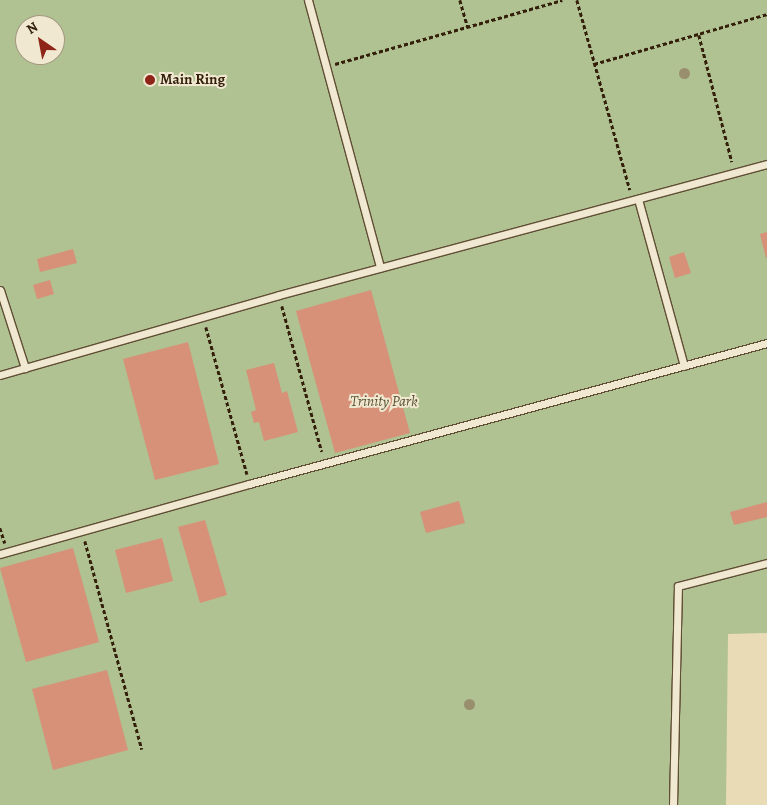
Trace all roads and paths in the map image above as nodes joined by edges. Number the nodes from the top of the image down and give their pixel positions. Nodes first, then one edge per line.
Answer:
1 (308, 0) edge
2 (460, 0) edge
3 (562, 0) edge
4 (577, 0) edge
5 (767, 14) edge
6 (468, 28) junction
7 (699, 35) junction
8 (594, 64) junction
9 (326, 67) junction
10 (767, 164) edge
11 (735, 173) junction
12 (636, 200) junction
13 (380, 267) junction
14 (0, 290) edge
15 (279, 295) junction
16 (203, 316) junction
17 (767, 343) edge
18 (684, 366) junction
19 (25, 368) junction
20 (0, 375) edge
21 (326, 464) junction
22 (249, 484) junction
23 (0, 528) edge
24 (82, 530) junction
25 (4, 553) edge
26 (767, 562) edge
27 (142, 749) dead end
28 (673, 805) edge

1 - 9 lane
2 - 6 path
3 - 6 path
4 - 8 path
5 - 7 path
6 - 9 path
7 - 8 path
7 - 11 path
8 - 12 path
9 - 13 lane
10 - 11 lane
11 - 12 lane
12 - 13 lane
12 - 18 lane
13 - 15 lane
14 - 19 lane
15 - 16 lane
15 - 21 path
16 - 19 lane
16 - 22 path
17 - 18 lane
18 - 21 lane
19 - 20 lane
21 - 22 lane
22 - 24 lane
23 - 25 path
24 - 25 lane
24 - 27 path
26 - 28 lane

